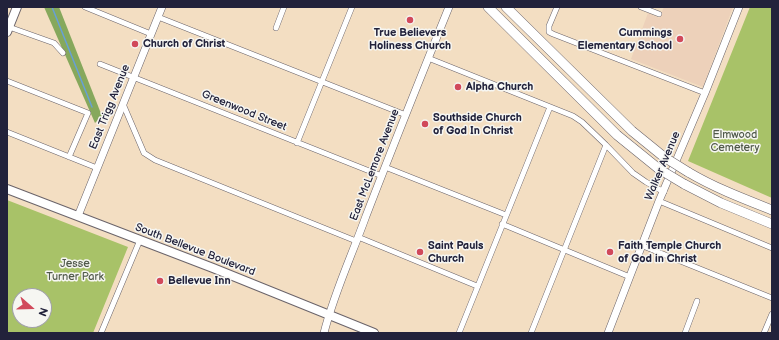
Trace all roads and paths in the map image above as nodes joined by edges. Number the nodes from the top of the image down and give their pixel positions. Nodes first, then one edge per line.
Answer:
1 (17, 7) edge
2 (84, 7) edge
3 (162, 7) edge
4 (284, 7) edge
5 (352, 7) edge
6 (449, 7) edge
7 (488, 7) edge
8 (506, 7) edge
9 (557, 7) edge
10 (641, 7) edge
11 (739, 7) edge
12 (659, 14) dead end
13 (158, 17) junction
14 (276, 28) dead end
15 (8, 30) edge
16 (151, 34) junction
17 (64, 53) dead end
18 (428, 58) junction
19 (100, 64) dead end
20 (133, 78) junction
21 (7, 81) edge
22 (322, 82) junction
23 (705, 93) junction
24 (123, 104) junction
25 (550, 106) junction
26 (406, 115) junction
27 (7, 132) edge
28 (297, 143) junction
29 (606, 144) junction
30 (69, 157) junction
31 (385, 167) junction
32 (97, 168) junction
33 (382, 176) junction
34 (7, 189) edge
35 (664, 192) junction
36 (660, 201) junction
37 (772, 210) edge
38 (506, 215) junction
39 (78, 216) junction
40 (502, 224) junction
41 (772, 224) edge
42 (357, 239) junction
43 (140, 240) junction
44 (642, 246) junction
45 (772, 248) edge
46 (564, 250) junction
47 (630, 277) junction
48 (477, 286) junction
49 (772, 298) edge
50 (697, 300) dead end
51 (329, 314) junction
52 (772, 314) edge
53 (101, 333) edge
54 (324, 333) edge
55 (374, 333) edge
56 (459, 333) edge
57 (531, 333) edge
58 (608, 333) edge
59 (685, 333) edge
60 (764, 333) edge

1 - 15 main road
2 - 16 street
3 - 13 street, East Trigg Avenue
4 - 14 street
5 - 22 street
6 - 18 street, East McLemore Avenue
7 - 41 highway, bridge
8 - 37 highway, bridge
9 - 23 street
10 - 12 street
11 - 23 street, Walker Avenue
13 - 16 street, East Trigg Avenue
13 - 22 street
15 - 17 street
16 - 20 street, East Trigg Avenue
18 - 25 street
18 - 26 street, East McLemore Avenue
19 - 20 street, Greenwood Street
20 - 24 street, East Trigg Avenue
20 - 28 street, Greenwood Street
21 - 30 street
22 - 26 street
22 - 28 street
23 - 35 street, Walker Avenue
24 - 32 street, East Trigg Avenue
24 - 42 street
25 - 29 street
25 - 38 street
26 - 31 street, East McLemore Avenue
27 - 30 street
28 - 33 street, Greenwood Street
29 - 35 street
29 - 46 street
30 - 32 street
31 - 33 street, East McLemore Avenue
31 - 38 street
32 - 39 street, East Trigg Avenue
33 - 42 street, East McLemore Avenue
34 - 39 main road, South Bellevue Boulevard
35 - 36 street, Walker Avenue
36 - 44 street, Walker Avenue
36 - 45 street
38 - 40 street
39 - 43 main road, South Bellevue Boulevard
40 - 46 street
40 - 48 street
42 - 48 street
42 - 51 street, East McLemore Avenue
43 - 51 main road, South Bellevue Boulevard
43 - 53 street
44 - 47 street, Walker Avenue
44 - 49 street
46 - 47 street
46 - 57 street
47 - 58 street, Walker Avenue
48 - 56 street
50 - 59 street
51 - 54 street, East McLemore Avenue
51 - 55 main road, South Bellevue Boulevard
52 - 60 street

